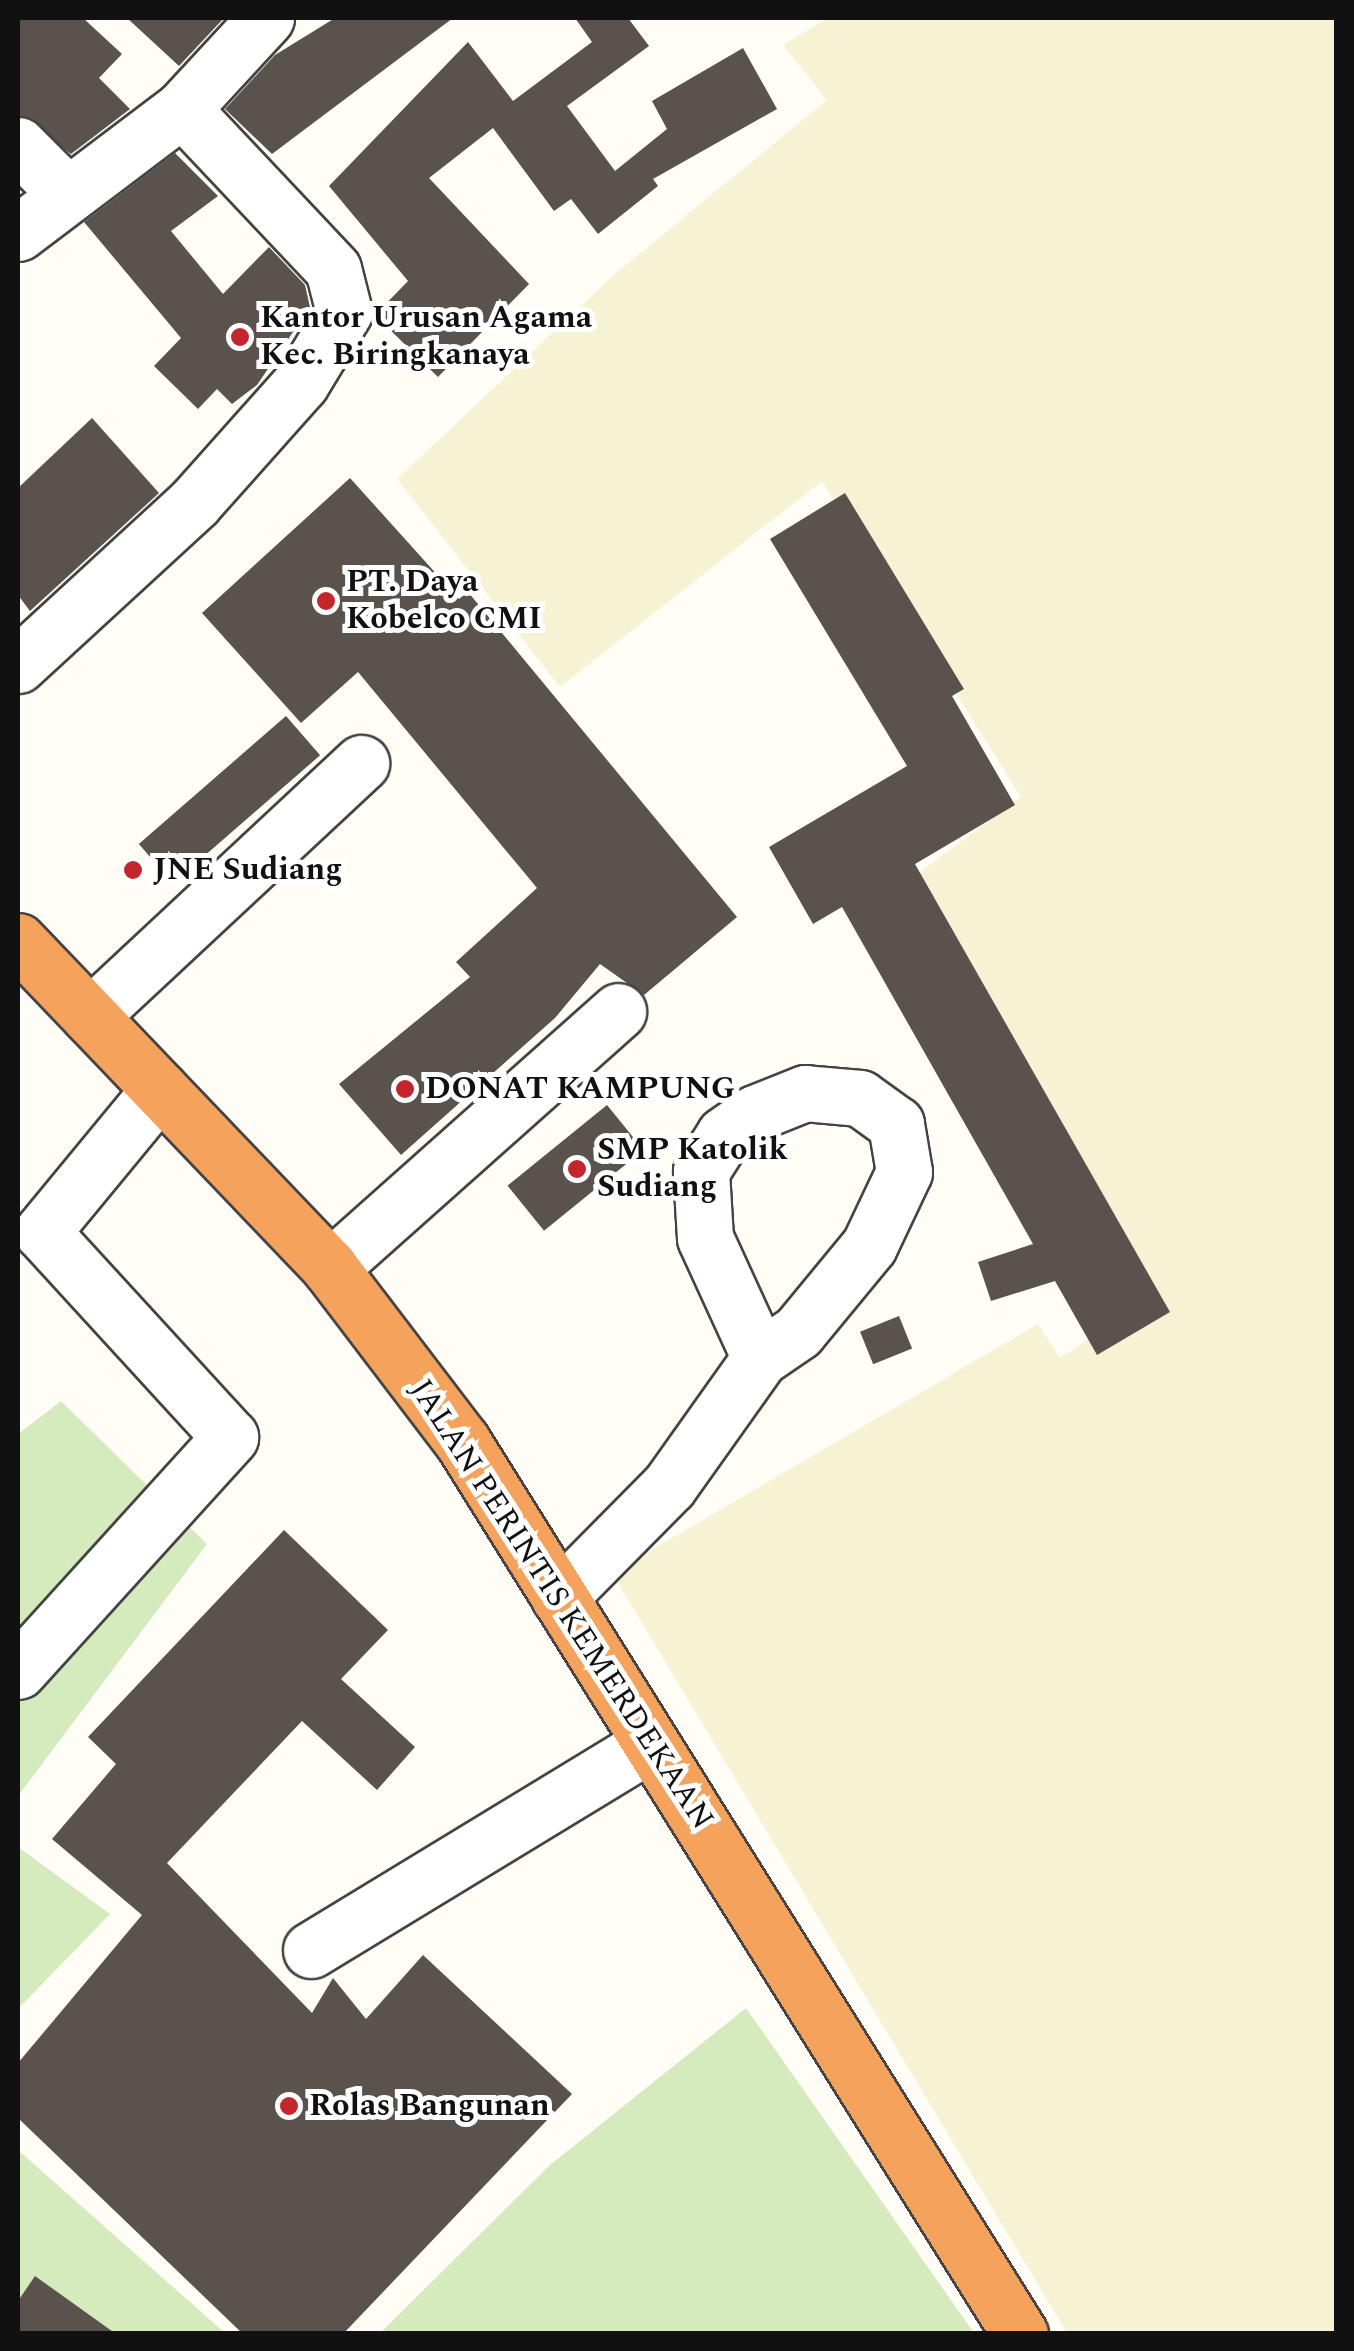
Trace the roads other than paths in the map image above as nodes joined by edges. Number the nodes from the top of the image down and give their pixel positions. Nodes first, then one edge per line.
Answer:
1 (266, 18) edge
2 (182, 109) junction
3 (18, 145) edge
4 (65, 192) junction
5 (18, 233) edge
6 (18, 665) edge
7 (361, 762) dead end
8 (18, 941) edge
9 (618, 1011) dead end
10 (90, 1016) junction
11 (160, 1089) junction
12 (330, 1268) junction
13 (760, 1358) junction
14 (559, 1597) junction
15 (18, 1671) edge
16 (648, 1745) junction
17 (311, 1950) dead end
18 (1020, 2334) edge

1 - 2 street
2 - 4 street
2 - 6 street
3 - 4 street
4 - 5 street
7 - 10 street
8 - 10 highway, JALAN PERINTIS KEMERDEKAAN
9 - 12 street
10 - 11 highway, JALAN PERINTIS KEMERDEKAAN
11 - 12 highway, JALAN PERINTIS KEMERDEKAAN
11 - 15 street
12 - 14 highway, JALAN PERINTIS KEMERDEKAAN
13 - 13 street
13 - 14 street
14 - 16 highway, JALAN PERINTIS KEMERDEKAAN
16 - 17 street
16 - 18 highway, JALAN PERINTIS KEMERDEKAAN

